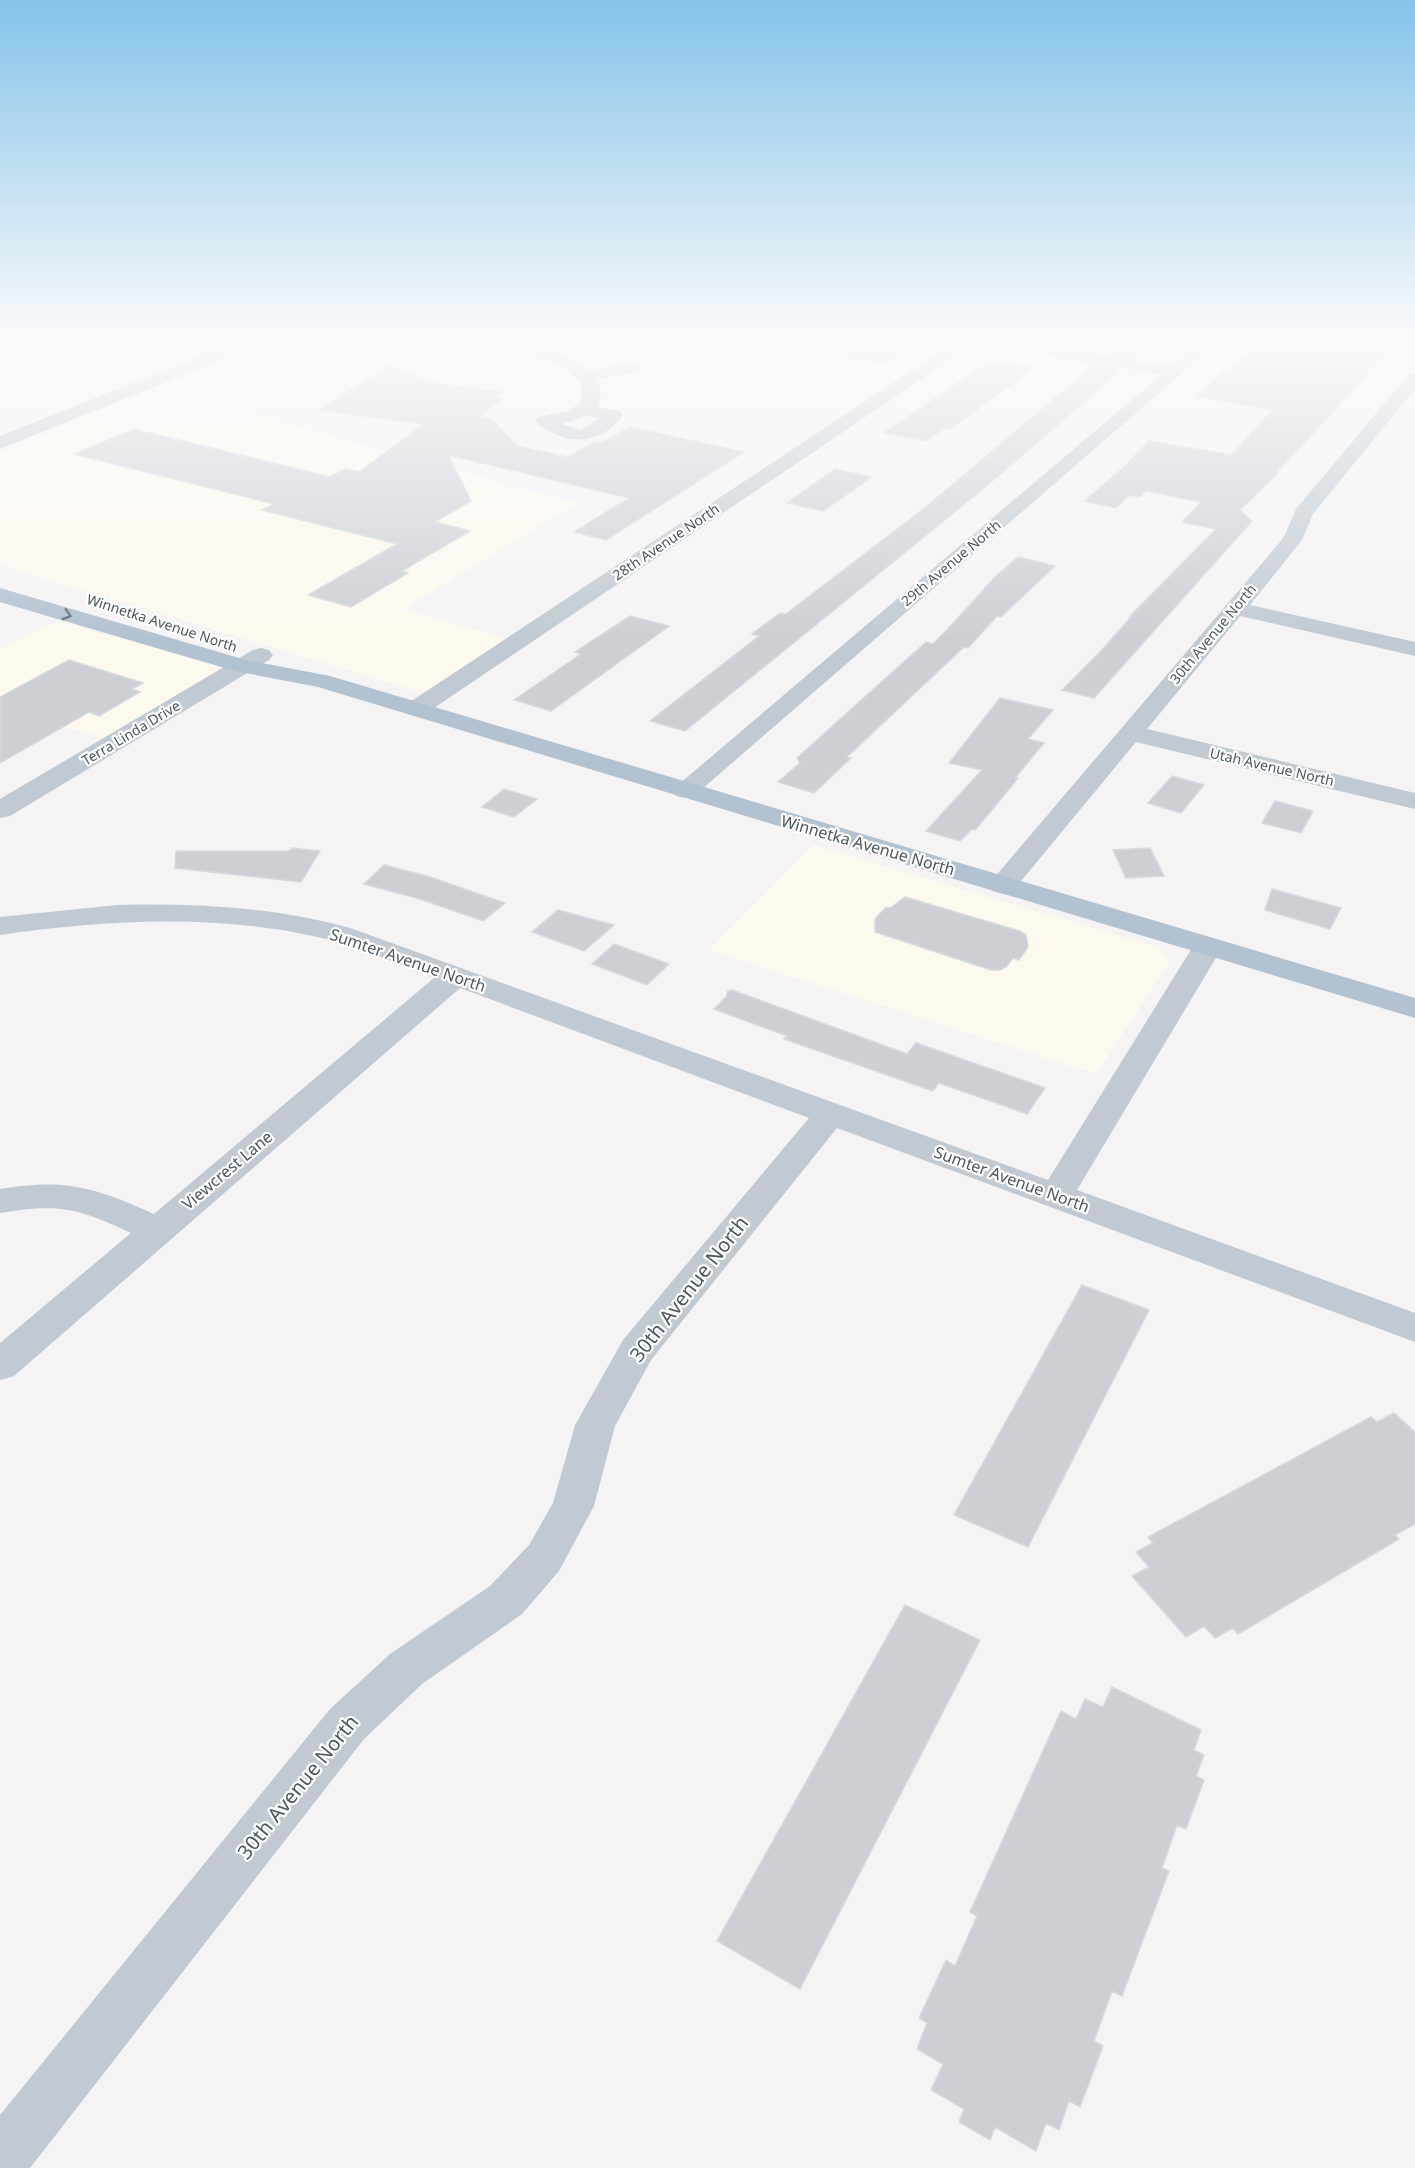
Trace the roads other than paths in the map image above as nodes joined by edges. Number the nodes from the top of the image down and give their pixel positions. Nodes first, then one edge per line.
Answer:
1 (14, 437) edge
2 (821, 437) edge
3 (1099, 437) edge
4 (1366, 437) edge
5 (0, 443) edge
6 (62, 591) dead end
7 (0, 595) edge
8 (1235, 608) junction
9 (1415, 649) edge
10 (252, 660) junction
11 (416, 709) junction
12 (1130, 733) junction
13 (685, 790) junction
14 (1415, 801) edge
15 (0, 810) edge
16 (1003, 885) junction
17 (0, 926) edge
18 (1208, 946) junction
19 (455, 976) junction
20 (1415, 1008) edge
21 (830, 1114) junction
22 (1056, 1195) junction
23 (0, 1201) edge
24 (157, 1230) junction
25 (1415, 1328) edge
26 (0, 1365) edge
27 (0, 2160) edge

1 - 5 street
2 - 11 street, 28th Avenue North
3 - 13 street, 29th Avenue North
4 - 8 street, 30th Avenue North
6 - 10 main road, Winnetka Avenue North
7 -> 10 main road, Winnetka Avenue North
8 - 9 street
8 - 12 street, 30th Avenue North
10 - 11 main road, Winnetka Avenue North
10 - 15 street, Terra Linda Drive
11 - 13 main road, Winnetka Avenue North
12 - 14 street, Utah Avenue North
12 - 16 street, 30th Avenue North
13 - 16 main road, Winnetka Avenue North
16 - 18 main road, Winnetka Avenue North
17 - 19 street, Sumter Avenue North
18 - 20 main road, Winnetka Avenue North
18 - 22 street
19 - 21 street, Sumter Avenue North
19 - 24 street, Viewcrest Lane
21 - 22 street, Sumter Avenue North
21 - 27 street, 30th Avenue North
22 - 25 street, Sumter Avenue North
23 - 24 street
24 - 26 street, Viewcrest Lane

